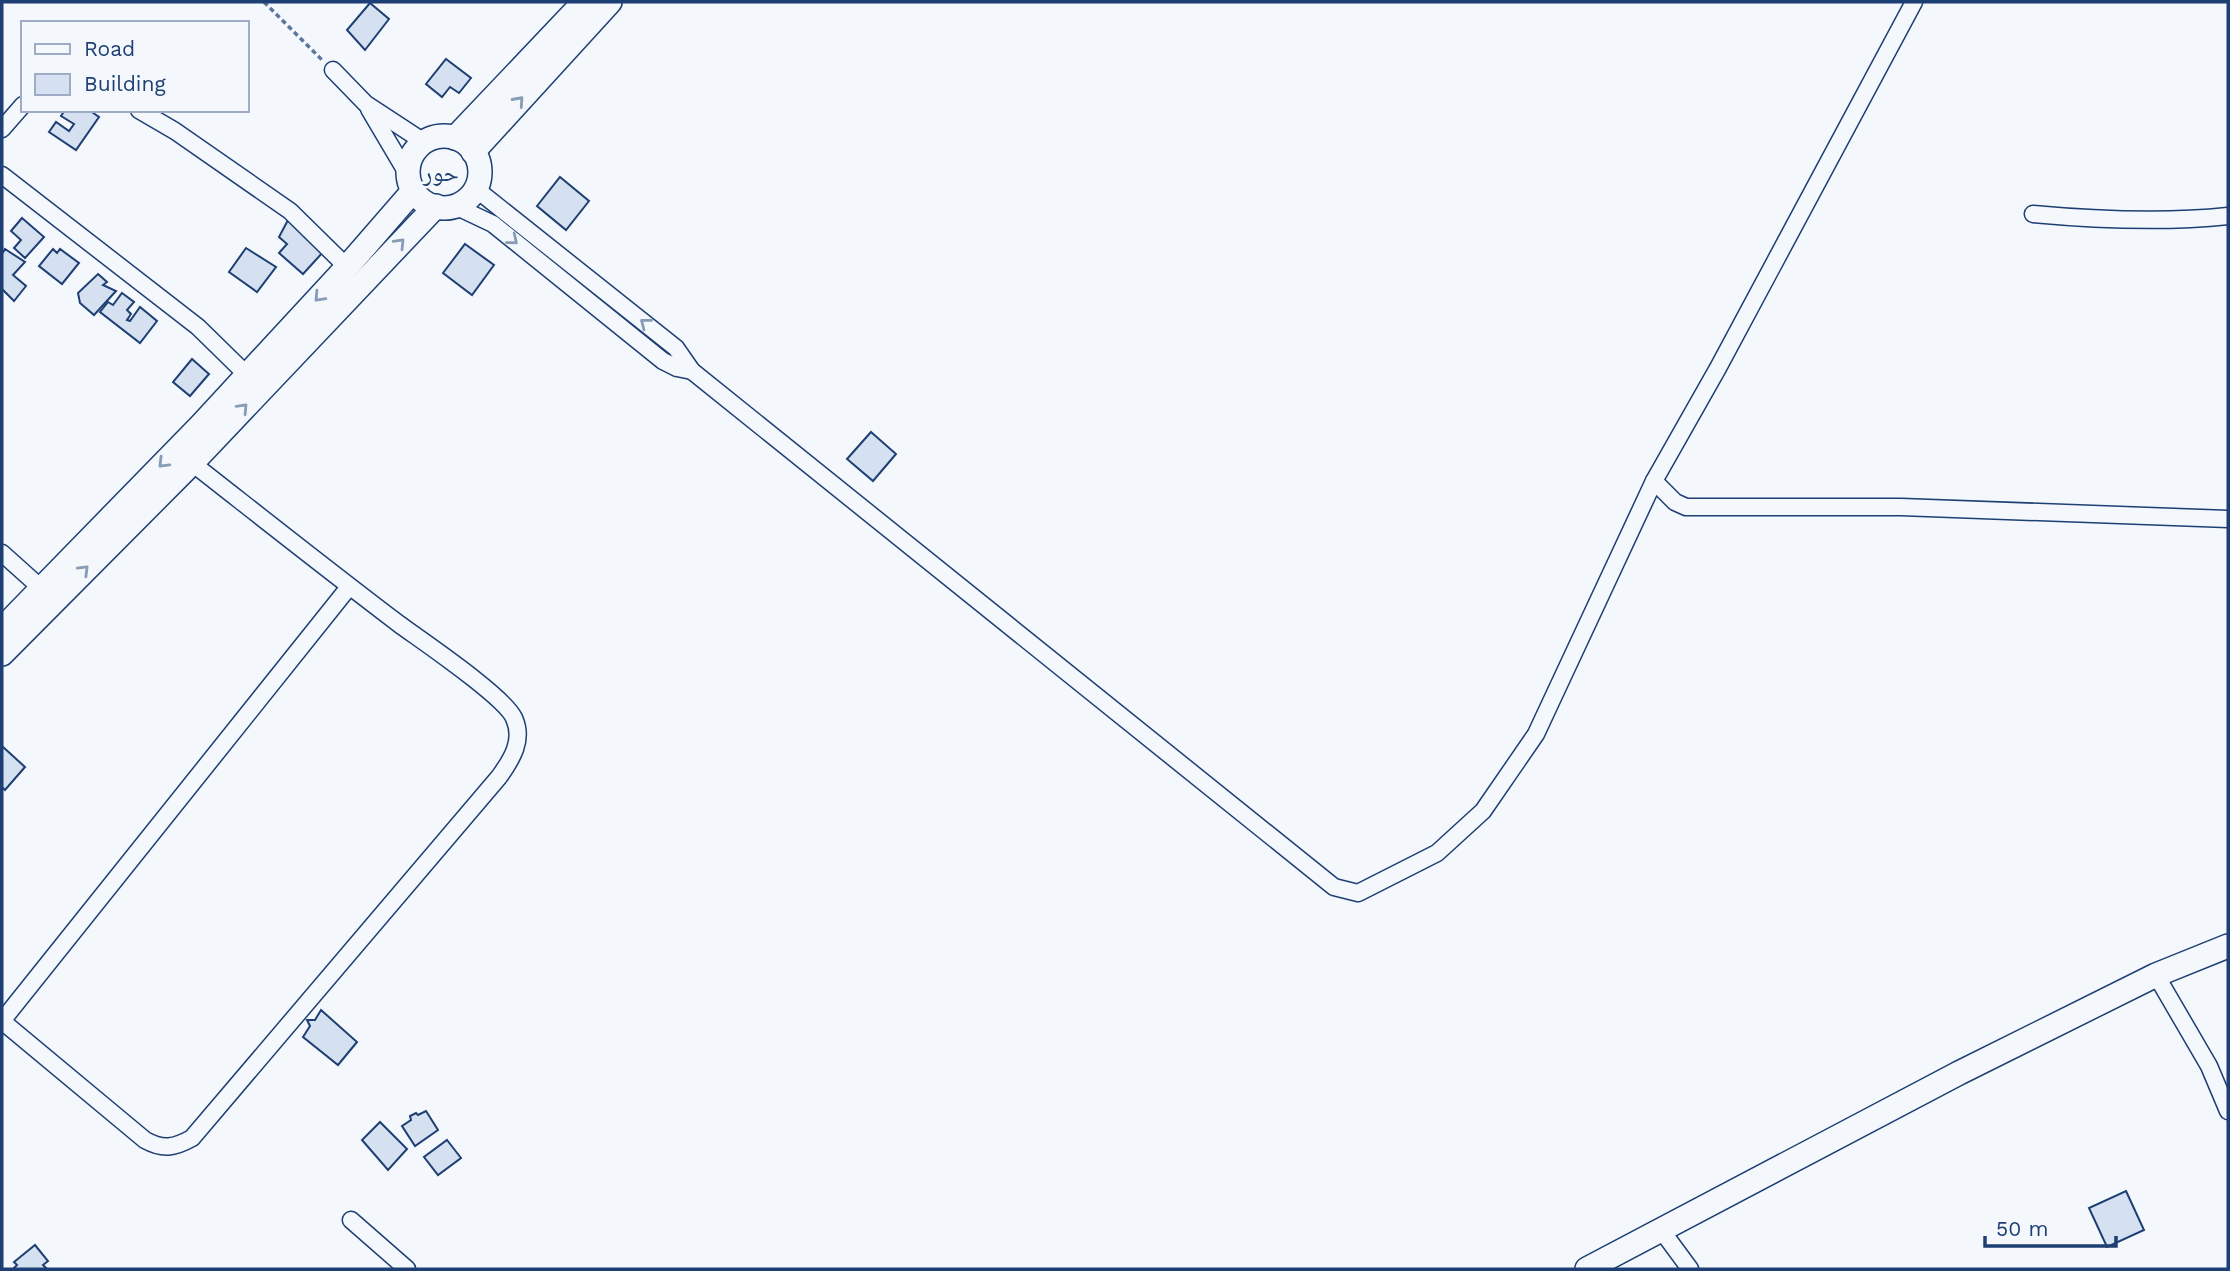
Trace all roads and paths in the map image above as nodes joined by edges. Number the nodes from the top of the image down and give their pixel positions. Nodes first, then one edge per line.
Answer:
1 (264, 2) edge
2 (584, 2) edge
3 (610, 2) edge
4 (1914, 2) edge
5 (333, 71) joint
6 (366, 104) junction
7 (21, 107) edge
8 (142, 112) edge
9 (2, 129) edge
10 (424, 142) junction
11 (464, 145) junction
12 (2, 175) edge
13 (410, 183) junction
14 (476, 189) junction
15 (445, 206) junction
16 (2032, 214) dead end
17 (2228, 216) edge
18 (347, 267) junction
19 (692, 371) junction
20 (247, 375) junction
21 (192, 463) junction
22 (1654, 481) junction
23 (2228, 519) edge
24 (2, 553) edge
25 (349, 587) junction
26 (50, 592) junction
27 (2, 629) edge
28 (2, 654) edge
29 (2228, 946) edge
30 (2156, 975) junction
31 (2, 1021) edge
32 (2228, 1111) edge
33 (351, 1220) dead end
34 (1662, 1231) junction
35 (407, 1269) edge
36 (1587, 1269) edge
37 (1690, 1269) edge

1 - 5 path
2 - 11 street
11 -> 3 street
4 - 22 street
5 - 6 street
6 - 10 street
6 - 13 street
7 - 9 street
8 - 18 street
10 - 11 street
10 - 13 street
11 - 14 street
12 - 20 street
13 - 15 street
13 - 18 street
14 - 15 street
19 -> 14 street
15 -> 19 street
21 -> 15 street
16 - 17 street
18 -> 20 street
19 - 22 street
20 -> 26 street
21 - 25 street
26 -> 21 street
22 - 23 street
24 - 26 street
25 - 31 street
25 - 31 street
26 - 27 street
26 - 28 street
29 - 30 street
30 - 32 street
30 - 34 street
33 - 35 street
34 - 36 street
34 - 37 street

